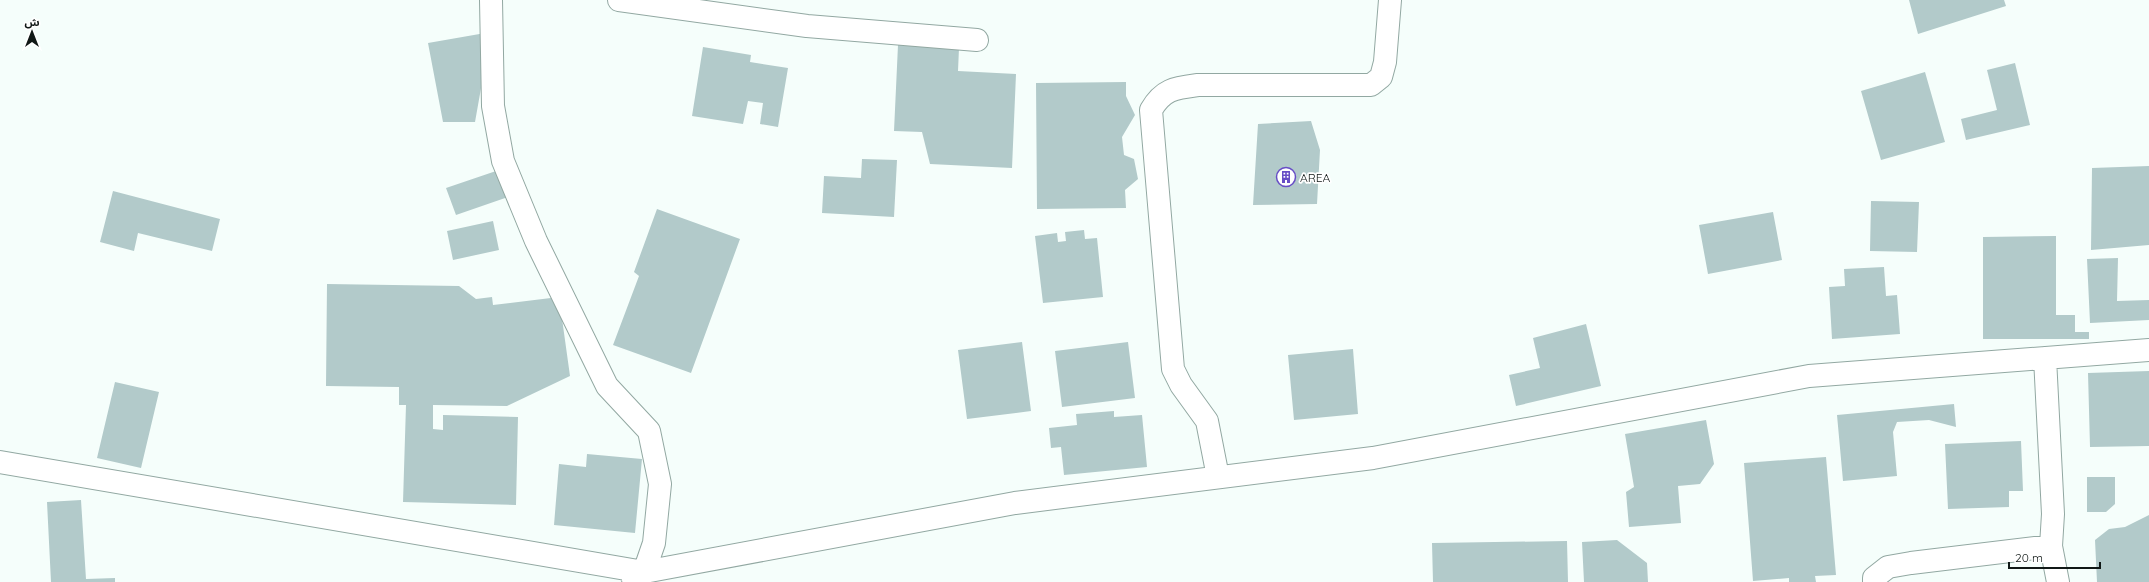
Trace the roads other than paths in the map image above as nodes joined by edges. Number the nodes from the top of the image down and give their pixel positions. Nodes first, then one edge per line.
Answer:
1 (491, 0) edge
2 (619, 0) edge
3 (1390, 0) edge
4 (977, 40) dead end
5 (2149, 350) edge
6 (2045, 358) junction
7 (0, 462) edge
8 (1218, 477) junction
9 (2051, 546) junction
10 (636, 577) edge
11 (1874, 582) edge
12 (2058, 582) edge

1 - 10 street
2 - 4 street
3 - 8 street
5 - 6 street
6 - 8 street
6 - 9 street
7 - 10 street
8 - 10 street
9 - 11 street
9 - 12 street

